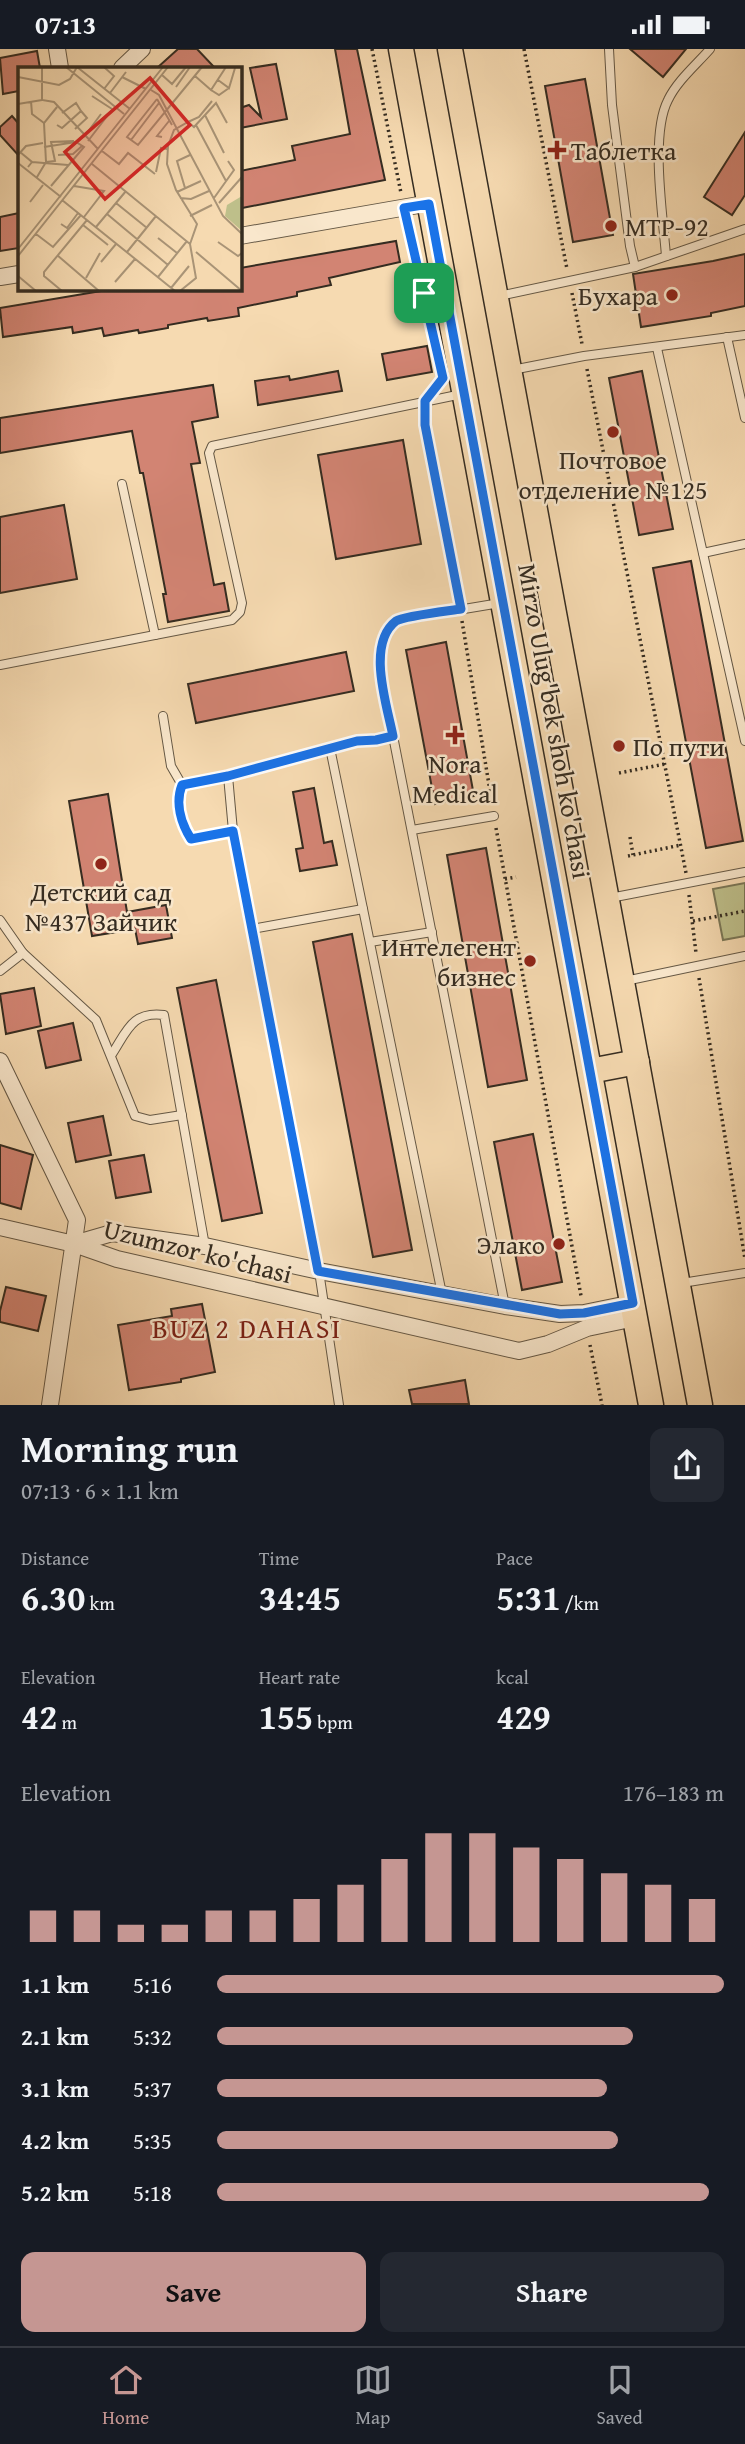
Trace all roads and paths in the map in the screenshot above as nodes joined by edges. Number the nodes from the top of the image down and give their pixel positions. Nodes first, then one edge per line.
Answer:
1 (57, 49) edge
2 (142, 49) edge
3 (372, 49) edge
4 (401, 49) edge
5 (450, 49) edge
6 (524, 49) edge
7 (609, 49) edge
8 (710, 49) edge
9 (60, 67) edge
10 (123, 67) edge
11 (429, 204) junction
12 (404, 208) junction
13 (745, 229) edge
14 (242, 236) edge
15 (666, 257) junction
16 (635, 267) junction
17 (18, 274) edge
18 (419, 274) dead end
19 (0, 277) edge
20 (570, 282) junction
21 (496, 297) junction
22 (745, 335) edge
23 (727, 337) junction
24 (657, 348) junction
25 (584, 356) junction
26 (509, 370) junction
27 (465, 394) junction
28 (425, 401) junction
29 (745, 418) edge
30 (122, 484) dead end
31 (745, 544) edge
32 (703, 553) junction
33 (503, 603) junction
34 (461, 609) junction
35 (155, 635) junction
36 (0, 665) edge
37 (163, 716) dead end
38 (393, 736) junction
39 (745, 741) edge
40 (330, 748) junction
41 (665, 764) junction
42 (619, 772) dead end
43 (228, 776) junction
44 (182, 785) junction
45 (494, 816) junction
46 (412, 830) junction
47 (233, 831) junction
48 (630, 837) dead end
49 (681, 845) junction
50 (745, 872) edge
51 (516, 877) dead end
52 (505, 879) junction
53 (688, 883) junction
54 (607, 899) junction
55 (363, 909) junction
56 (745, 911) edge
57 (0, 920) edge
58 (692, 921) junction
59 (252, 929) junction
60 (432, 932) junction
61 (370, 942) junction
62 (23, 953) junction
63 (745, 956) edge
64 (697, 966) junction
65 (0, 971) edge
66 (622, 981) junction
67 (112, 1054) junction
68 (0, 1061) edge
69 (637, 1062) junction
70 (590, 1071) junction
71 (182, 1115) junction
72 (0, 1227) edge
73 (75, 1244) junction
74 (205, 1246) junction
75 (745, 1259) edge
76 (318, 1271) junction
77 (745, 1273) edge
78 (677, 1283) junction
79 (442, 1293) junction
80 (324, 1306) junction
81 (505, 1306) junction
82 (634, 1311) junction
83 (585, 1320) junction
84 (50, 1405) edge
85 (339, 1405) edge
86 (602, 1405) edge
87 (652, 1405) edge
88 (700, 1405) edge

1 - 9 street
2 - 10 street
3 - 12 path
4 - 11 main road, Mirzo Ulug'bek shoh ko'chasi
5 - 21 main road, Mirzo Ulug'bek shoh ko'chasi
6 - 20 path
7 - 16 lane
8 - 15 lane
11 - 12 street
11 - 27 main road, Mirzo Ulug'bek shoh ko'chasi
12 - 14 street
12 - 18 path
13 - 15 lane
15 - 16 lane
16 - 20 lane
17 - 19 street
20 - 21 lane
20 - 25 path
21 - 26 main road, Mirzo Ulug'bek shoh ko'chasi
22 - 23 lane
23 - 24 lane
23 - 29 lane
24 - 25 lane
24 - 32 lane
25 - 26 lane
25 - 41 path
26 - 54 main road, Mirzo Ulug'bek shoh ko'chasi
27 - 28 lane
27 - 33 main road, Mirzo Ulug'bek shoh ko'chasi
28 - 34 path
28 - 35 lane
30 - 35 lane
31 - 32 lane
32 - 39 lane
33 - 34 lane
33 - 70 main road, Mirzo Ulug'bek shoh ko'chasi
34 - 38 lane
34 - 45 path
35 - 36 lane
37 - 44 lane
38 - 40 lane
38 - 46 lane
40 - 43 lane
40 - 55 lane
41 - 42 path
41 - 49 path
43 - 44 lane
43 - 47 lane
44 - 47 lane
45 - 46 lane
45 - 52 path
46 - 60 lane
47 - 59 lane
48 - 49 path
49 - 53 path
50 - 53 lane
51 - 52 path
52 - 83 path
53 - 54 lane
53 - 58 path
54 - 66 main road, Mirzo Ulug'bek shoh ko'chasi
55 - 59 lane
55 - 61 lane
56 - 58 path
57 - 62 lane
58 - 64 path
59 - 76 lane
60 - 61 lane
60 - 81 lane
61 - 79 lane
62 - 65 lane
62 - 67 lane
63 - 64 lane
64 - 66 lane
64 - 75 path
66 - 69 main road, Mirzo Ulug'bek shoh ko'chasi
67 - 71 lane
67 - 71 lane
68 - 73 street
69 - 70 main road
69 - 78 main road, Mirzo Ulug'bek shoh ko'chasi
70 - 82 main road, Mirzo Ulug'bek shoh ko'chasi
71 - 74 lane
72 - 73 street, Uzumzor ko'chasi
73 - 74 street, Uzumzor ko'chasi
73 - 80 street, Uzumzor ko'chasi
73 - 84 street
74 - 76 street, Uzumzor ko'chasi
76 - 79 street, Uzumzor ko'chasi
76 - 80 lane
77 - 78 lane
78 - 88 main road, Mirzo Ulug'bek shoh ko'chasi
79 - 81 street, Uzumzor ko'chasi
80 - 83 street, Uzumzor ko'chasi
80 - 85 lane
81 - 83 street, Uzumzor ko'chasi
82 - 83 street, Uzumzor ko'chasi
82 - 87 main road, Mirzo Ulug'bek shoh ko'chasi
83 - 86 path

